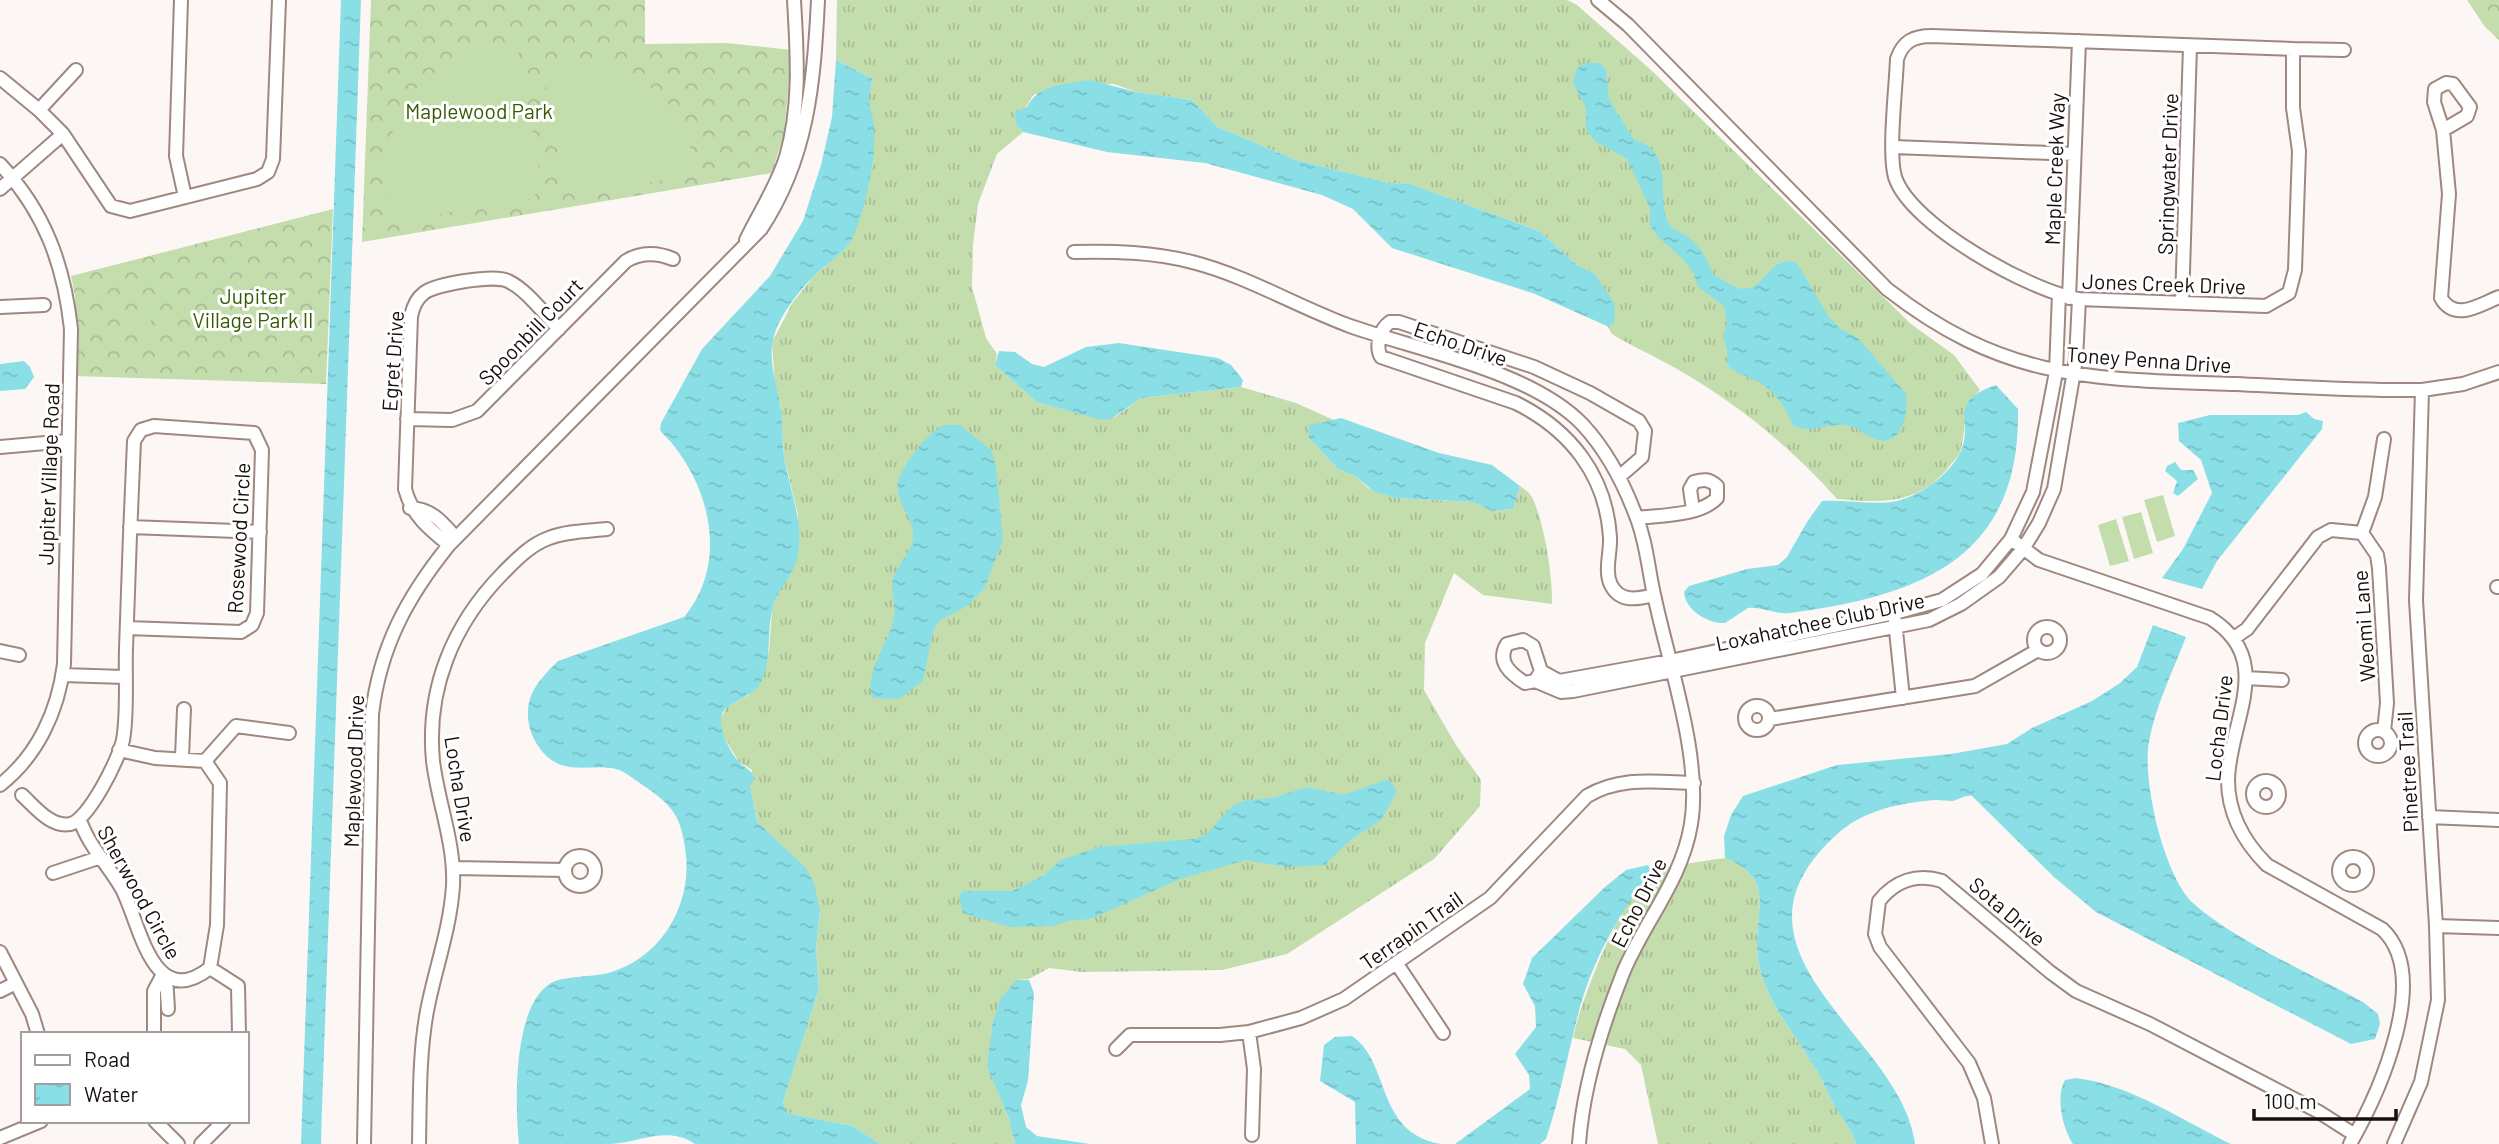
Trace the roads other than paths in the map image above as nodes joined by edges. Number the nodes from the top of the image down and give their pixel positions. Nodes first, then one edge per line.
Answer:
1 (181, 0) edge
2 (279, 0) edge
3 (794, 0) edge
4 (818, 0) edge
5 (1598, 0) edge
6 (2079, 41) junction
7 (2190, 46) junction
8 (2293, 49) junction
9 (2344, 50) dead end
10 (76, 71) dead end
11 (0, 78) edge
12 (39, 110) junction
13 (2443, 130) dead end
14 (63, 134) junction
15 (1894, 147) junction
16 (2074, 154) junction
17 (0, 164) edge
18 (12, 177) junction
19 (0, 188) edge
20 (185, 197) junction
21 (742, 247) junction
22 (1074, 252) dead end
23 (673, 260) dead end
24 (2069, 297) junction
25 (2499, 297) edge
26 (2182, 303) junction
27 (44, 304) dead end
28 (0, 307) edge
29 (559, 329) junction
30 (1380, 336) junction
31 (2056, 372) junction
32 (2499, 372) edge
33 (2072, 375) junction
34 (2422, 390) junction
35 (407, 419) junction
36 (2384, 439) dead end
37 (68, 441) junction
38 (0, 447) edge
39 (1619, 477) junction
40 (1693, 510) dead end
41 (1637, 518) junction
42 (130, 527) junction
43 (607, 529) dead end
44 (260, 532) junction
45 (2362, 533) junction
46 (2011, 539) junction
47 (452, 541) junction
48 (2023, 549) junction
49 (1654, 595) junction
50 (1895, 613) junction
51 (1896, 627) junction
52 (127, 628) junction
53 (2234, 638) junction
54 (2038, 650) dead end
55 (0, 651) edge
56 (19, 655) dead end
57 (1671, 667) junction
58 (62, 675) junction
59 (1538, 676) dead end
60 (125, 677) junction
61 (2246, 678) junction
62 (2282, 680) dead end
63 (1903, 698) junction
64 (184, 709) dead end
65 (1769, 719) dead end
66 (2384, 731) dead end
67 (289, 733) dead end
68 (119, 750) junction
69 (182, 758) junction
70 (205, 761) junction
71 (1693, 783) junction
72 (0, 785) edge
73 (22, 794) dead end
74 (2253, 794) dead end
75 (2230, 798) junction
76 (2429, 817) junction
77 (80, 820) junction
78 (2499, 820) edge
79 (101, 857) junction
80 (454, 868) junction
81 (565, 870) dead end
82 (53, 873) dead end
83 (2344, 882) dead end
84 (2334, 904) junction
85 (2436, 926) junction
86 (2499, 928) edge
87 (0, 952) edge
88 (1396, 964) junction
89 (210, 968) junction
90 (165, 975) junction
91 (16, 983) junction
92 (0, 991) edge
93 (168, 1009) dead end
94 (37, 1032) edge
95 (154, 1032) edge
96 (239, 1032) edge
97 (1249, 1032) junction
98 (1443, 1033) dead end
99 (1116, 1049) dead end
100 (36, 1123) edge
101 (157, 1123) edge
102 (222, 1123) edge
103 (1252, 1135) dead end
104 (0, 1138) edge
105 (2353, 1139) edge
106 (178, 1144) edge
107 (201, 1144) edge
108 (364, 1144) edge
109 (419, 1144) edge
110 (1579, 1144) edge
111 (1992, 1144) edge
112 (2393, 1144) edge

1 - 20 street
2 - 20 street
3 - 21 street, Maplewood Drive
4 - 21 street, Maplewood Drive
5 - 31 street, Toney Penna Drive
6 - 7 street, Jones Creek Drive
6 - 15 street, Jones Creek Drive
6 - 16 street, Maple Creek Way
7 - 8 street, Jones Creek Drive
7 - 26 street, Springwater Drive
8 - 9 street, Jones Creek Drive
8 - 26 street, Jones Creek Drive
10 - 12 street
11 - 12 street
12 - 14 street
13 - 25 street
14 - 18 street
14 - 20 street
15 - 16 street
15 - 24 street, Jones Creek Drive
16 - 24 street, Maple Creek Way
17 - 18 street, Jupiter Village Road
18 - 19 street
18 - 37 street, Jupiter Village Road
21 - 47 street, Maplewood Drive
22 - 30 street, Echo Drive
23 - 29 street, Spoonbill Court
24 - 26 street, Jones Creek Drive
24 - 31 street, Maple Creek Way
24 - 33 street, Maple Creek Way
27 - 28 street
29 - 35 street, Spoonbill Court
29 - 35 street, Egret Drive
30 - 39 street, Echo Drive
30 - 39 street
30 - 49 street
31 - 33 street, Toney Penna Drive
31 - 46 street, Loxahatchee Club Drive
32 - 34 street, Toney Penna Drive
33 - 34 street, Toney Penna Drive
33 - 48 street, Loxahatchee Club Drive
34 - 76 street, Pinetree Trail
35 - 47 street, Egret Drive
36 - 45 street
37 - 38 street
37 - 58 street, Jupiter Village Road
39 - 41 street, Echo Drive
40 - 41 street
41 - 49 street, Echo Drive
42 - 44 street
42 - 44 street, Rosewood Circle
42 - 52 street, Rosewood Circle
43 - 80 street, Locha Drive
44 - 52 street, Rosewood Circle
45 - 53 street
45 - 66 street, Weomi Lane
46 - 48 street
46 - 50 street, Loxahatchee Club Drive
47 - 108 street, Maplewood Drive
48 - 51 street, Loxahatchee Club Drive
48 - 53 street
49 - 57 street, Echo Drive
50 - 51 street
50 - 57 street, Loxahatchee Club Drive
51 - 57 street, Loxahatchee Club Drive
51 - 63 street
52 - 60 street, Rosewood Circle
53 - 61 street, Locha Drive
54 - 63 street
55 - 56 street
57 - 59 street
57 - 71 street, Echo Drive
58 - 60 street
58 - 72 street, Jupiter Village Road
60 - 68 street, Sherwood Circle
61 - 62 street
61 - 75 street, Locha Drive
63 - 65 street
64 - 69 street
67 - 70 street
68 - 69 street
68 - 77 street, Sherwood Circle
69 - 70 street
70 - 89 street, Sherwood Circle
71 - 88 street, Terrapin Trail
71 - 110 street, Echo Drive
73 - 77 street, Sherwood Circle
74 - 75 street
75 - 84 street, Locha Drive
76 - 78 street
76 - 85 street, Pinetree Trail
77 - 79 street, Sherwood Circle
79 - 82 street
79 - 90 street, Sherwood Circle
80 - 81 street
80 - 109 street, Locha Drive
83 - 84 street
84 - 105 street, Locha Drive
85 - 86 street
85 - 112 street, Pinetree Trail
87 - 91 street
88 - 97 street, Terrapin Trail
88 - 98 street
89 - 90 street, Sherwood Circle
89 - 96 street, Sherwood Circle
90 - 93 street
90 - 95 street
91 - 92 street
91 - 94 street
97 - 99 street, Terrapin Trail
97 - 103 street
100 - 104 street
101 - 106 street
102 - 107 street
105 - 111 street, Sota Drive

